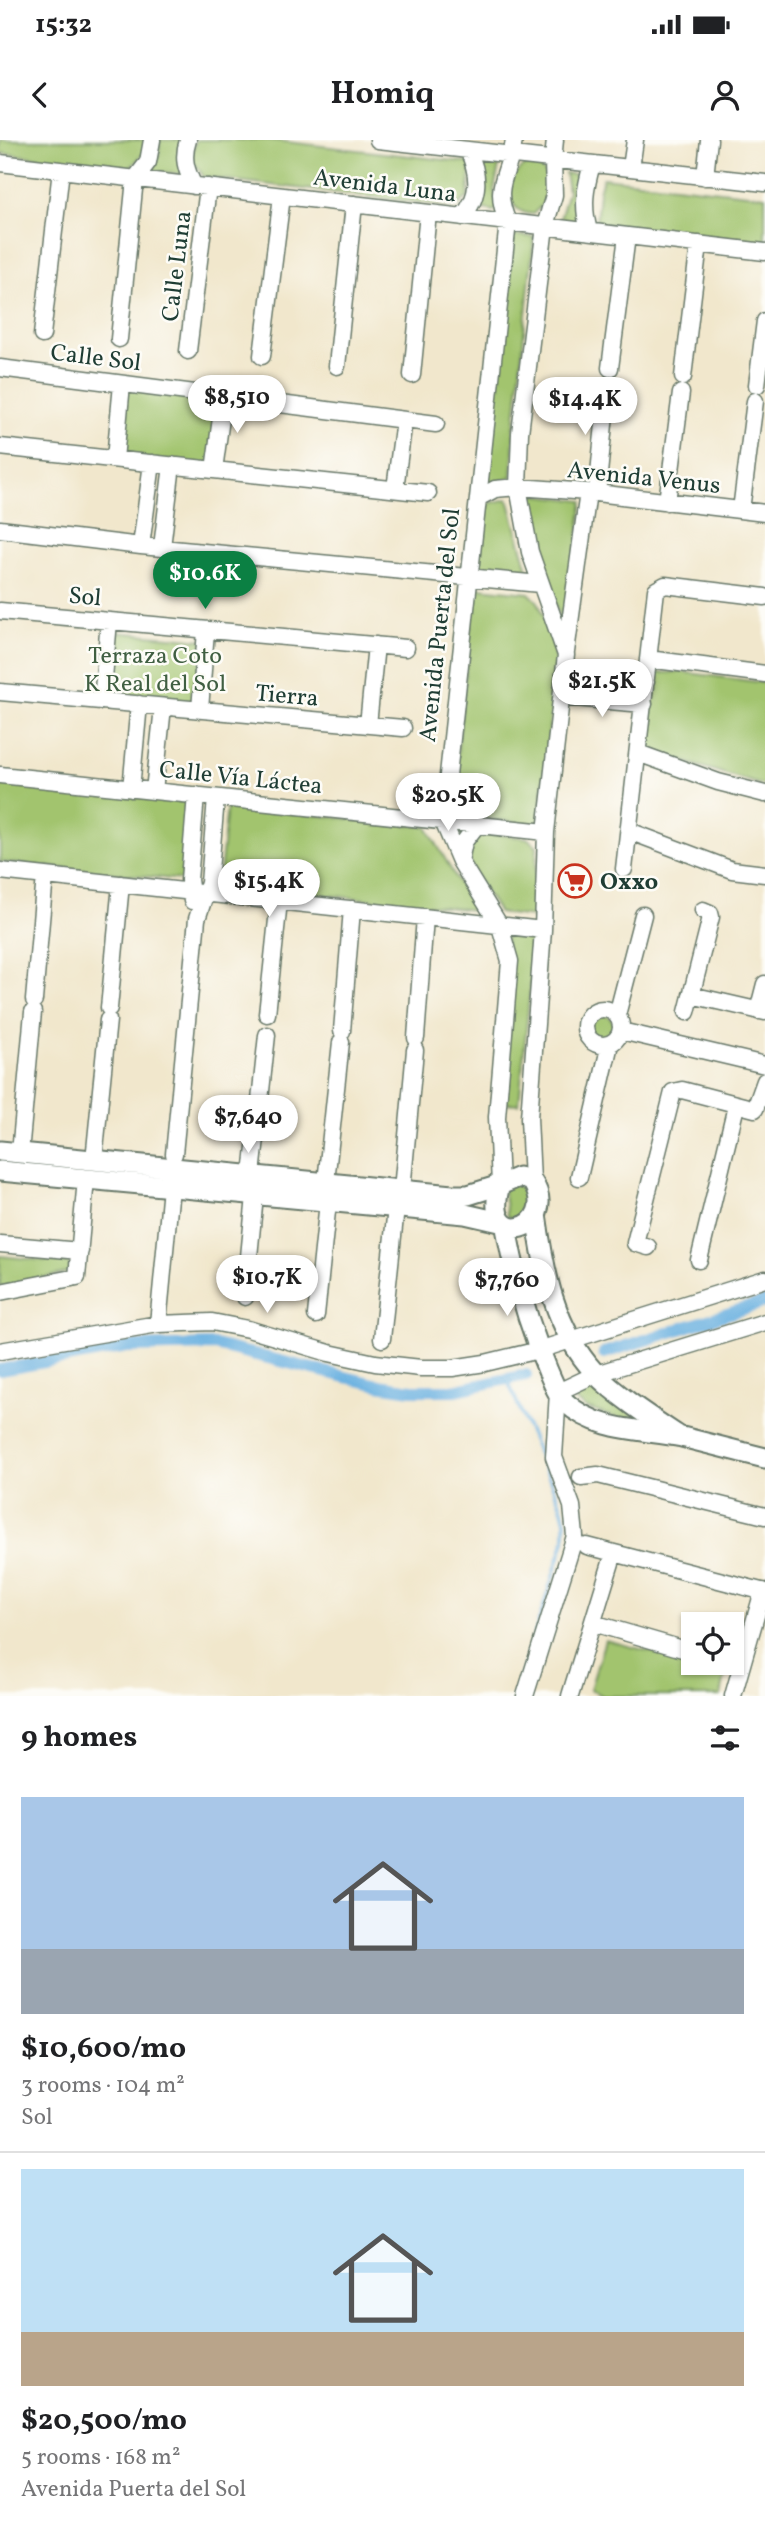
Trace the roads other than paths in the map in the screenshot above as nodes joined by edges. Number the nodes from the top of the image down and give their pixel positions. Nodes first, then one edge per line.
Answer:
1 (152, 140) edge
2 (188, 140) edge
3 (378, 140) edge
4 (555, 140) edge
5 (635, 140) edge
6 (709, 140) edge
7 (437, 143) edge
8 (513, 147) edge
9 (468, 150) junction
10 (553, 160) junction
11 (0, 163) edge
12 (592, 164) junction
13 (631, 168) junction
14 (61, 170) junction
15 (705, 177) junction
16 (135, 179) junction
17 (765, 183) edge
18 (201, 187) junction
19 (282, 196) junction
20 (354, 204) junction
21 (428, 213) junction
22 (462, 217) junction
23 (508, 222) junction
24 (545, 226) junction
25 (589, 231) junction
26 (626, 236) junction
27 (699, 244) junction
28 (765, 252) edge
29 (765, 321) edge
30 (42, 335) dead end
31 (119, 339) dead end
32 (188, 351) dead end
33 (262, 356) dead end
34 (337, 366) dead end
35 (0, 368) edge
36 (412, 375) dead end
37 (122, 384) junction
38 (224, 396) junction
39 (404, 420) junction
40 (436, 424) dead end
41 (0, 447) edge
42 (115, 459) junction
43 (152, 463) junction
44 (172, 466) junction
45 (214, 470) junction
46 (518, 487) junction
47 (395, 489) junction
48 (593, 493) junction
49 (428, 494) dead end
50 (478, 498) junction
51 (667, 502) junction
52 (741, 510) junction
53 (765, 513) edge
54 (0, 529) edge
55 (141, 546) junction
56 (162, 547) junction
57 (468, 576) junction
58 (540, 584) junction
59 (765, 597) edge
60 (0, 611) edge
61 (109, 621) junction
62 (206, 630) junction
63 (376, 645) junction
64 (406, 648) dead end
65 (566, 655) junction
66 (648, 659) junction
67 (565, 674) junction
68 (765, 674) edge
69 (646, 682) junction
70 (0, 692) edge
71 (562, 697) junction
72 (102, 701) junction
73 (644, 704) junction
74 (139, 705) junction
75 (163, 707) junction
76 (200, 710) junction
77 (368, 725) junction
78 (403, 728) dead end
79 (638, 753) junction
80 (0, 775) edge
81 (131, 789) junction
82 (154, 791) junction
83 (765, 794) edge
84 (195, 795) junction
85 (216, 797) junction
86 (443, 821) junction
87 (477, 825) junction
88 (629, 831) junction
89 (545, 832) junction
90 (460, 861) junction
91 (624, 869) dead end
92 (0, 871) edge
93 (765, 874) edge
94 (45, 876) junction
95 (121, 884) junction
96 (198, 892) junction
97 (279, 901) junction
98 (352, 909) junction
99 (703, 910) dead end
100 (643, 915) dead end
101 (425, 917) junction
102 (500, 926) junction
103 (543, 930) junction
104 (765, 984) edge
105 (691, 995) junction
106 (687, 1012) dead end
107 (761, 1012) edge
108 (267, 1014) dead end
109 (619, 1023) junction
110 (267, 1035) dead end
111 (610, 1044) junction
112 (765, 1065) edge
113 (765, 1081) edge
114 (736, 1106) junction
115 (0, 1151) edge
116 (20, 1153) junction
117 (94, 1160) junction
118 (173, 1170) junction
119 (0, 1171) edge
120 (253, 1175) junction
121 (579, 1177) dead end
122 (86, 1179) junction
123 (532, 1181) junction
124 (500, 1185) junction
125 (327, 1192) junction
126 (255, 1196) junction
127 (399, 1199) junction
128 (536, 1214) junction
129 (503, 1225) junction
130 (0, 1244) edge
131 (648, 1247) dead end
132 (80, 1251) junction
133 (699, 1260) dead end
134 (765, 1279) edge
135 (0, 1292) edge
136 (245, 1297) dead end
137 (316, 1315) dead end
138 (765, 1322) edge
139 (158, 1324) junction
140 (382, 1339) dead end
141 (572, 1340) junction
142 (539, 1350) junction
143 (0, 1351) edge
144 (596, 1374) junction
145 (558, 1392) junction
146 (679, 1437) junction
147 (765, 1458) edge
148 (581, 1477) dead end
149 (765, 1516) edge
150 (587, 1546) dead end
151 (614, 1553) junction
152 (764, 1592) edge
153 (593, 1623) junction
154 (744, 1642) edge
155 (681, 1649) edge
156 (734, 1675) edge
157 (525, 1696) edge
158 (571, 1696) edge
159 (733, 1696) edge

1 - 16 street
2 - 18 street
3 - 7 street, Avenida Luna
4 - 10 street
5 - 13 street
6 - 15 street
7 - 9 street, Avenida Luna
8 - 9 street, Avenida Luna
8 - 10 street, Avenida Luna
8 - 23 street, Avenida Puerta del Sol
9 - 22 street
10 - 12 street, Avenida Luna
10 - 24 street
11 - 14 street, Avenida Luna
12 - 13 street, Avenida Luna
12 - 25 street
13 - 15 street, Avenida Luna
14 - 16 street, Avenida Luna
14 - 30 street
15 - 17 street, Avenida Luna
16 - 18 street, Avenida Luna
16 - 31 street
18 - 19 street, Avenida Luna
18 - 32 street, Calle Luna
19 - 20 street, Avenida Luna
19 - 33 street
20 - 21 street, Avenida Luna
20 - 34 street
21 - 22 street, Avenida Luna
21 - 36 street
22 - 23 street, Avenida Luna
23 - 24 street, Avenida Luna
23 - 50 street, Avenida Puerta del Sol
24 - 25 street, Avenida Luna
24 - 46 street
25 - 26 street, Avenida Luna
26 - 27 street, Avenida Luna
26 - 48 street
27 - 28 street, Avenida Luna
27 - 51 street
29 - 52 street
35 - 37 street, Calle Sol
37 - 38 street, Calle Sol
37 - 42 street
38 - 39 street, Calle Sol
38 - 45 street
39 - 40 street, Calle Sol
39 - 47 street
41 - 42 street
42 - 43 street
43 - 44 street
43 - 55 street
44 - 45 street
44 - 56 street
45 - 47 street
46 - 48 street, Avenida Venus
46 - 50 street, Avenida Venus
46 - 58 street
47 - 49 street
48 - 51 street, Avenida Venus
48 - 65 street
50 - 57 street, Avenida Puerta del Sol
51 - 52 street, Avenida Venus
52 - 53 street, Avenida Venus
54 - 55 street
55 - 56 street
56 - 57 street
57 - 58 street
57 - 86 street, Avenida Puerta del Sol
58 - 65 street
59 - 66 street
60 - 61 street, Sol
61 - 62 street, Sol
61 - 72 street
62 - 63 street, Sol
62 - 76 street
63 - 64 street, Sol
63 - 77 street
65 - 67 street
66 - 68 street
66 - 69 street
67 - 69 street
67 - 71 street
69 - 73 street
70 - 72 street, Tierra
71 - 73 street
71 - 89 street
72 - 74 street, Tierra
73 - 79 street
74 - 75 street, Tierra
74 - 81 street
75 - 76 street, Tierra
75 - 82 street
76 - 77 street, Tierra
77 - 78 street, Tierra
79 - 83 street
79 - 88 street
80 - 81 street, Calle Vía Láctea
81 - 82 street, Calle Vía Láctea
82 - 84 street, Calle Vía Láctea
84 - 85 street, Calle Vía Láctea
84 - 96 street
85 - 86 street, Calle Vía Láctea
85 - 96 street
86 - 87 street, Calle Vía Láctea
86 - 90 street, Avenida Puerta del Sol
87 - 89 street, Calle Vía Láctea
87 - 90 street
88 - 91 street
88 - 93 street
89 - 103 street
90 - 102 street, Avenida Puerta del Sol
92 - 94 street
94 - 95 street
94 - 116 street
95 - 96 street
95 - 117 street
96 - 97 street
96 - 118 street
97 - 98 street
97 - 108 street
98 - 101 street
98 - 125 street
99 - 105 street
100 - 109 street
101 - 102 street
101 - 127 street
102 - 103 street
102 - 124 street, Avenida Puerta del Sol
103 - 123 street
104 - 107 street
105 - 106 street
105 - 107 street
109 - 111 street
109 - 111 street
109 - 112 street
110 - 120 street
111 - 121 street
113 - 114 street
114 - 131 street
114 - 133 street
115 - 116 main road
116 - 117 main road
117 - 118 main road
118 - 120 main road
118 - 122 main road
118 - 126 main road
118 - 139 street
119 - 122 main road
120 - 125 main road
122 - 132 street
123 - 124 main road
123 - 128 main road
124 - 127 main road
124 - 129 main road
125 - 126 main road
125 - 127 main road
125 - 137 street
126 - 136 street
127 - 129 main road
127 - 140 street
128 - 129 main road
128 - 141 main road
129 - 142 main road
130 - 132 street
132 - 135 street
134 - 141 street
138 - 144 street
139 - 142 street
139 - 143 street
141 - 142 street
141 - 144 main road
142 - 145 main road
144 - 145 street
144 - 146 main road
145 - 146 main road
145 - 157 street
146 - 147 main road
148 - 149 street
150 - 151 street
151 - 152 street
151 - 153 street
152 - 154 street
153 - 155 street
153 - 158 street
156 - 159 street

